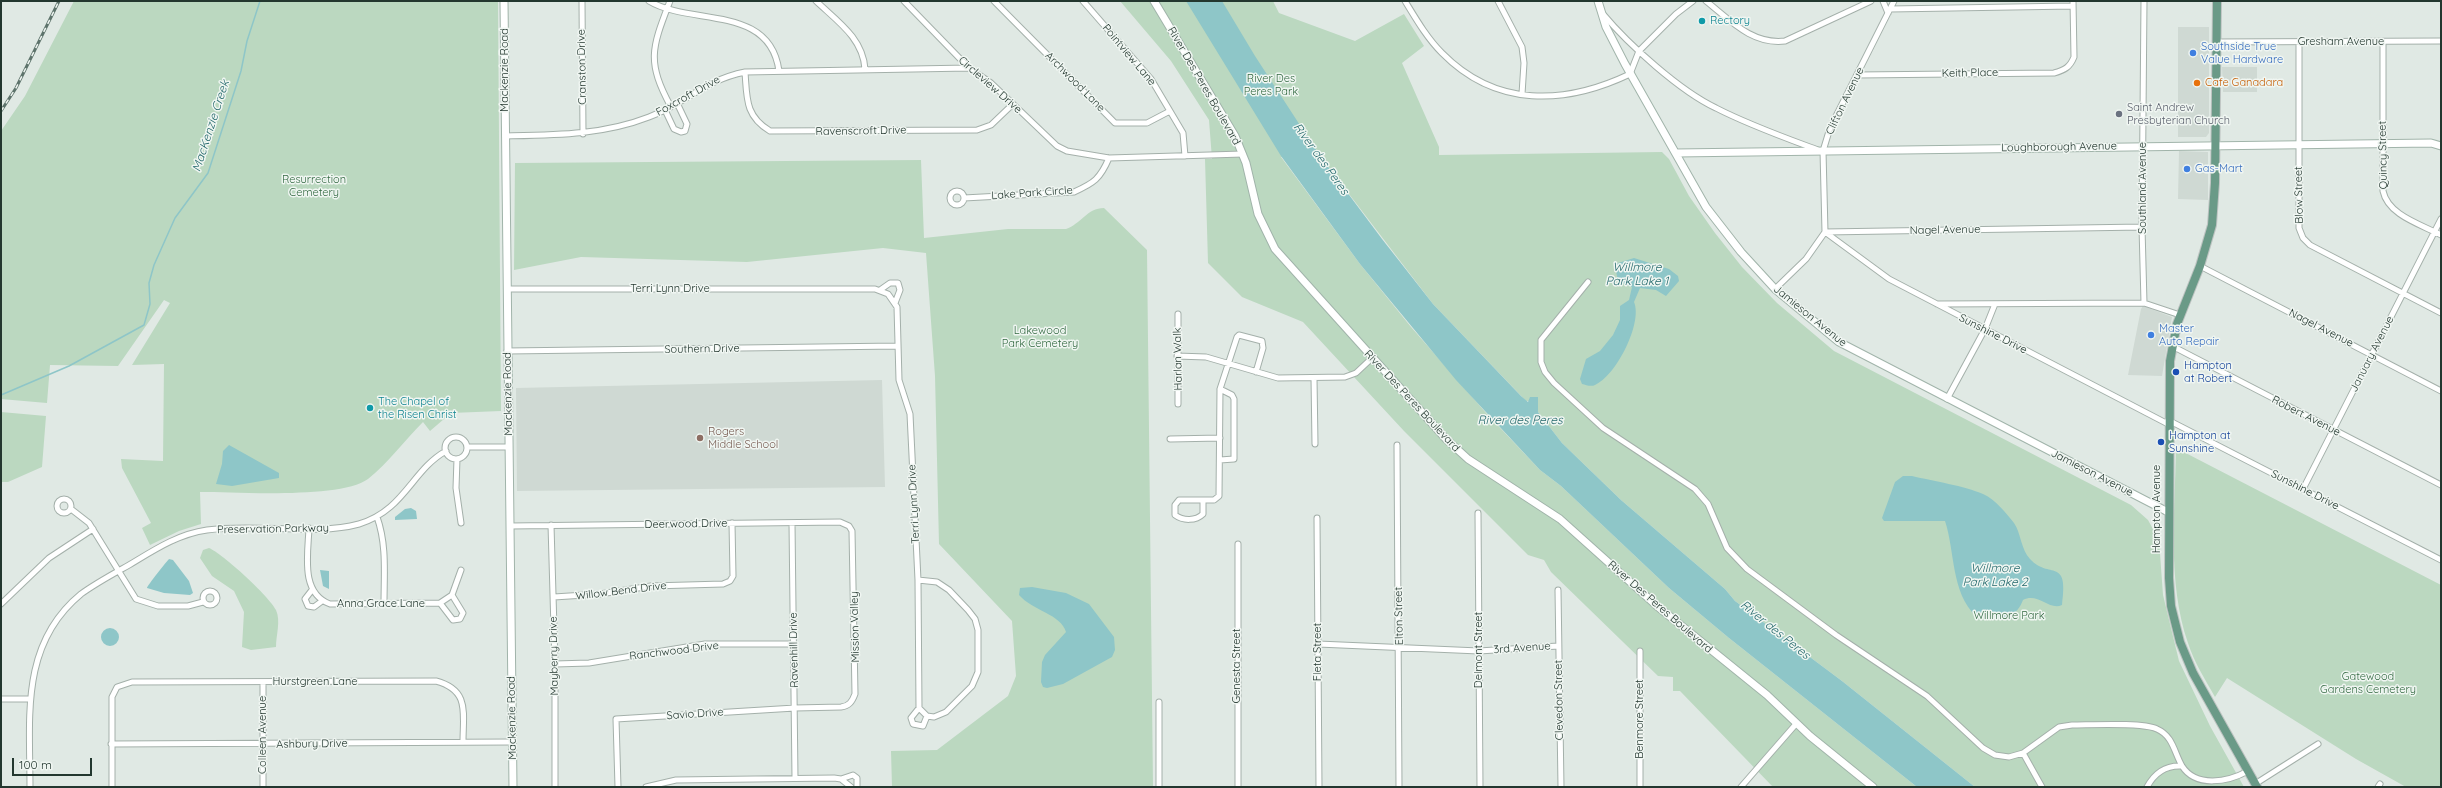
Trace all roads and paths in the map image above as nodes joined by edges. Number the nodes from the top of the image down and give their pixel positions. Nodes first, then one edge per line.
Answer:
1 (504, 1) edge
2 (582, 1) edge
3 (649, 1) edge
4 (670, 1) edge
5 (816, 1) edge
6 (904, 1) edge
7 (994, 1) edge
8 (1083, 1) edge
9 (1154, 1) edge
10 (1405, 1) edge
11 (1498, 1) edge
12 (1598, 1) edge
13 (1693, 1) edge
14 (1706, 1) edge
15 (1871, 1) edge
16 (1883, 1) edge
17 (1894, 1) edge
18 (2144, 1) edge
19 (2217, 1) edge
20 (2073, 4) edge
21 (667, 10) junction
22 (1889, 11) junction
23 (1603, 14) junction
24 (2441, 41) edge
25 (2217, 42) junction
26 (2299, 42) junction
27 (2383, 42) junction
28 (1639, 50) junction
29 (969, 68) junction
30 (865, 70) junction
31 (779, 71) junction
32 (745, 72) junction
33 (1630, 74) junction
34 (1857, 75) junction
35 (1522, 94) junction
36 (677, 103) junction
37 (1013, 104) junction
38 (671, 107) junction
39 (665, 110) junction
40 (1170, 110) junction
41 (583, 134) junction
42 (505, 136) junction
43 (2382, 143) junction
44 (2299, 144) junction
45 (2143, 146) junction
46 (2216, 146) junction
47 (2441, 146) edge
48 (1823, 151) junction
49 (1676, 153) junction
50 (1243, 154) junction
51 (1185, 156) junction
52 (1109, 158) junction
53 (964, 198) dead end
54 (2441, 219) edge
55 (2142, 227) junction
56 (1824, 232) junction
57 (2435, 232) junction
58 (2441, 235) edge
59 (2200, 266) junction
60 (1588, 282) dead end
61 (507, 289) junction
62 (1775, 289) junction
63 (880, 290) junction
64 (2402, 293) junction
65 (895, 302) junction
66 (2144, 303) junction
67 (1936, 304) junction
68 (1995, 304) junction
69 (2441, 313) edge
70 (1178, 314) dead end
71 (2180, 315) junction
72 (1984, 329) junction
73 (898, 346) junction
74 (2172, 346) junction
75 (507, 351) junction
76 (2372, 355) junction
77 (1177, 356) junction
78 (1372, 358) junction
79 (1228, 363) junction
80 (1256, 372) junction
81 (1314, 378) junction
82 (1220, 389) junction
83 (2441, 391) edge
84 (1947, 399) junction
85 (1178, 404) dead end
86 (2168, 422) junction
87 (2333, 430) junction
88 (1220, 438) junction
89 (1170, 439) dead end
90 (1315, 444) dead end
91 (1397, 445) dead end
92 (467, 447) junction
93 (509, 447) junction
94 (446, 451) junction
95 (457, 459) junction
96 (1220, 460) junction
97 (2441, 485) edge
98 (2302, 489) junction
99 (1203, 501) junction
100 (71, 509) dead end
101 (2168, 512) junction
102 (1478, 513) dead end
103 (377, 517) junction
104 (1317, 518) dead end
105 (792, 522) junction
106 (461, 523) dead end
107 (732, 523) junction
108 (551, 525) junction
109 (510, 526) junction
110 (309, 528) junction
111 (93, 529) junction
112 (854, 538) joint
113 (1238, 544) dead end
114 (2441, 560) edge
115 (461, 570) dead end
116 (118, 571) junction
117 (918, 580) junction
118 (312, 590) junction
119 (1558, 590) dead end
120 (452, 594) junction
121 (554, 597) junction
122 (322, 601) junction
123 (203, 602) dead end
124 (440, 603) junction
125 (1, 604) edge
126 (384, 604) junction
127 (794, 644) junction
128 (1318, 644) junction
129 (1558, 646) junction
130 (1399, 647) junction
131 (1479, 651) junction
132 (1640, 651) dead end
133 (555, 664) junction
134 (263, 682) junction
135 (1, 699) edge
136 (29, 699) junction
137 (1159, 702) dead end
138 (795, 708) junction
139 (841, 708) joint
140 (919, 708) junction
141 (927, 716) junction
142 (1796, 724) junction
143 (463, 742) junction
144 (512, 742) junction
145 (111, 744) junction
146 (263, 744) junction
147 (2318, 744) dead end
148 (2023, 753) junction
149 (2182, 766) junction
150 (2248, 771) junction
151 (795, 778) junction
152 (841, 779) junction
153 (666, 785) edge
154 (2256, 785) edge
155 (30, 787) edge
156 (112, 787) edge
157 (263, 787) edge
158 (513, 787) edge
159 (555, 787) edge
160 (618, 787) edge
161 (646, 787) edge
162 (851, 787) edge
163 (857, 787) edge
164 (1159, 787) edge
165 (1238, 787) edge
166 (1319, 787) edge
167 (1399, 787) edge
168 (1480, 787) edge
169 (1560, 787) edge
170 (1640, 787) edge
171 (1741, 787) edge
172 (1873, 787) edge
173 (2042, 787) edge
174 (2147, 787) edge

1 - 42 main road, Mackenzie Road
2 - 41 street, Cranston Drive
3 - 21 street
4 - 21 street
5 - 30 street
6 - 29 street, Circleview Drive
7 - 40 street, Archwood Lane
8 - 40 street, Pointview Lane
9 - 50 main road, River Des Peres Boulevard
10 - 35 street
11 - 35 street
12 - 23 main road, Jamieson Avenue
13 - 28 street
14 - 15 street
16 - 22 street
17 - 22 street, Clifton Avenue
18 - 45 street, Southland Avenue
19 - 25 main road, Hampton Avenue
20 - 22 street
20 - 34 street, Keith Place
21 - 31 street
21 - 38 street
22 - 34 street, Clifton Avenue
23 - 28 street
23 - 33 main road, Jamieson Avenue
24 - 27 street, Gresham Avenue
25 - 26 street, Gresham Avenue
25 - 46 main road, Hampton Avenue
26 - 27 street, Gresham Avenue
26 - 44 street, Blow Street
27 - 43 street, Quincy Street
28 - 33 street
28 - 48 street
29 - 30 street, Foxcroft Drive
29 - 37 street, Circleview Drive
30 - 31 street, Foxcroft Drive
31 - 32 street, Foxcroft Drive
32 - 36 street, Foxcroft Drive
32 - 37 street, Ravenscroft Drive
33 - 35 street
33 - 49 main road, Jamieson Avenue
34 - 48 street, Clifton Avenue
36 - 38 street, Foxcroft Drive
36 - 39 street
37 - 52 street, Circleview Drive
38 - 39 street, Foxcroft Drive
39 - 41 street, Foxcroft Drive
40 - 51 street, Pointview Lane
41 - 42 street, Foxcroft Drive
42 - 61 main road, Mackenzie Road
43 - 44 main road, Loughborough Avenue
43 - 47 main road, Loughborough Avenue
43 - 57 street, Quincy Street
44 - 46 main road, Loughborough Avenue
44 - 64 street, Blow Street
45 - 46 main road, Loughborough Avenue
45 - 48 main road, Loughborough Avenue
45 - 55 street, Southland Avenue
46 - 59 main road, Hampton Avenue
48 - 49 main road, Loughborough Avenue
48 - 56 street, Clifton Avenue
49 - 62 main road, Jamieson Avenue
50 - 51 street
50 - 78 main road, River Des Peres Boulevard
51 - 52 street
52 - 53 street, Lake Park Circle
54 - 57 street, January Avenue
55 - 56 street, Nagel Avenue
55 - 66 street, Southland Avenue
56 - 62 street
56 - 67 street, Sunshine Drive
57 - 58 street, Quincy Street
57 - 64 street, January Avenue
59 - 71 main road, Hampton Avenue
59 - 76 street, Nagel Avenue
60 - 148 street
61 - 63 street, Terri Lynn Drive
61 - 75 main road, Mackenzie Road
62 - 84 main road, Jamieson Avenue
63 - 65 street
63 - 65 street, Terri Lynn Drive
64 - 69 street, Blow Street
64 - 76 street, January Avenue
65 - 73 street, Terri Lynn Drive
66 - 68 street
66 - 71 street
67 - 68 street
67 - 72 street, Sunshine Drive
68 - 72 street
70 - 77 street, Harlan Walk
71 - 74 main road, Hampton Avenue
72 - 84 street
72 - 86 street, Sunshine Drive
73 - 75 street, Southern Drive
73 - 117 street, Terri Lynn Drive
74 - 86 main road, Hampton Avenue
74 - 87 street, Robert Avenue
75 - 93 main road, Mackenzie Road
76 - 83 street, Nagel Avenue
76 - 87 street, January Avenue
77 - 79 street
77 - 85 street, Harlan Walk
78 - 81 street
78 - 142 main road, River Des Peres Boulevard
79 - 80 street
79 - 80 street
79 - 82 street
80 - 81 street
81 - 90 street
82 - 88 street
82 - 96 street
84 - 101 main road, Jamieson Avenue
86 - 98 street, Sunshine Drive
86 - 101 main road, Hampton Avenue
87 - 97 street, Robert Avenue
87 - 98 street, January Avenue
88 - 89 street
88 - 96 street
91 - 130 street, Elton Street
92 - 93 street, Preservation Parkway
92 - 94 street, Preservation Parkway
92 - 95 street
93 - 109 main road, Mackenzie Road
94 - 95 street
94 - 103 street, Preservation Parkway
95 - 106 street
96 - 99 street
98 - 114 street, Sunshine Drive
99 - 99 street
100 - 111 street
101 - 150 main road, Hampton Avenue
102 - 131 street, Delmont Street
103 - 110 street, Preservation Parkway
103 - 126 street
104 - 128 street, Fleta Street
105 - 107 street, Deerwood Drive
105 - 112 street, Deerwood Drive
105 - 127 street, Ravenhill Drive
107 - 108 street, Deerwood Drive
107 - 121 street, Willow Bend Drive
108 - 109 street, Deerwood Drive
108 - 121 street, Mayberry Drive
109 - 144 main road, Mackenzie Road
110 - 116 street, Preservation Parkway
110 - 118 street, Anna Grace Lane
111 - 116 street
111 - 125 street
112 - 139 street, Mission Valley
113 - 165 street, Genesta Street
115 - 120 street
116 - 123 street
116 - 136 street, Preservation Parkway
117 - 140 street, Terri Lynn Drive
117 - 141 street
118 - 122 street, Anna Grace Lane
118 - 122 street, Anna Grace Lane
119 - 129 street, Clevedon Street
120 - 124 street, Anna Grace Lane
120 - 124 street, Anna Grace Lane
121 - 133 street, Mayberry Drive
122 - 126 street, Anna Grace Lane
124 - 126 street, Anna Grace Lane
127 - 133 street, Ranchwood Drive
127 - 138 street, Ravenhill Drive
128 - 130 street, 3rd Avenue
128 - 166 street, Fleta Street
129 - 131 street, 3rd Avenue
129 - 169 street, Clevedon Street
130 - 131 street, 3rd Avenue
130 - 167 street, Elton Street
131 - 168 street, Delmont Street
132 - 170 street, Benmore Street
133 - 159 street, Mayberry Drive
134 - 143 street, Hurstgreen Lane
134 - 145 street, Hurstgreen Lane
134 - 146 street, Colleen Avenue
135 - 136 street
136 - 155 street, Preservation Parkway
137 - 164 street
138 - 139 street, Savio Drive
138 - 151 street, Ravenhill Drive
138 - 160 street, Savio Drive
140 - 141 street
140 - 141 street, Terri Lynn Drive
142 - 171 street
142 - 172 main road, River Des Peres Boulevard
143 - 144 street, Ashbury Drive
143 - 146 street, Ashbury Drive
144 - 158 main road, Mackenzie Road
145 - 146 street, Ashbury Drive
145 - 156 street
146 - 157 street, Colleen Avenue
147 - 154 street
148 - 149 street
148 - 173 street
149 - 150 street
149 - 174 street
150 - 154 main road, Hampton Avenue
151 - 152 street
151 - 153 street
152 - 162 street
152 - 163 street
153 - 161 street

